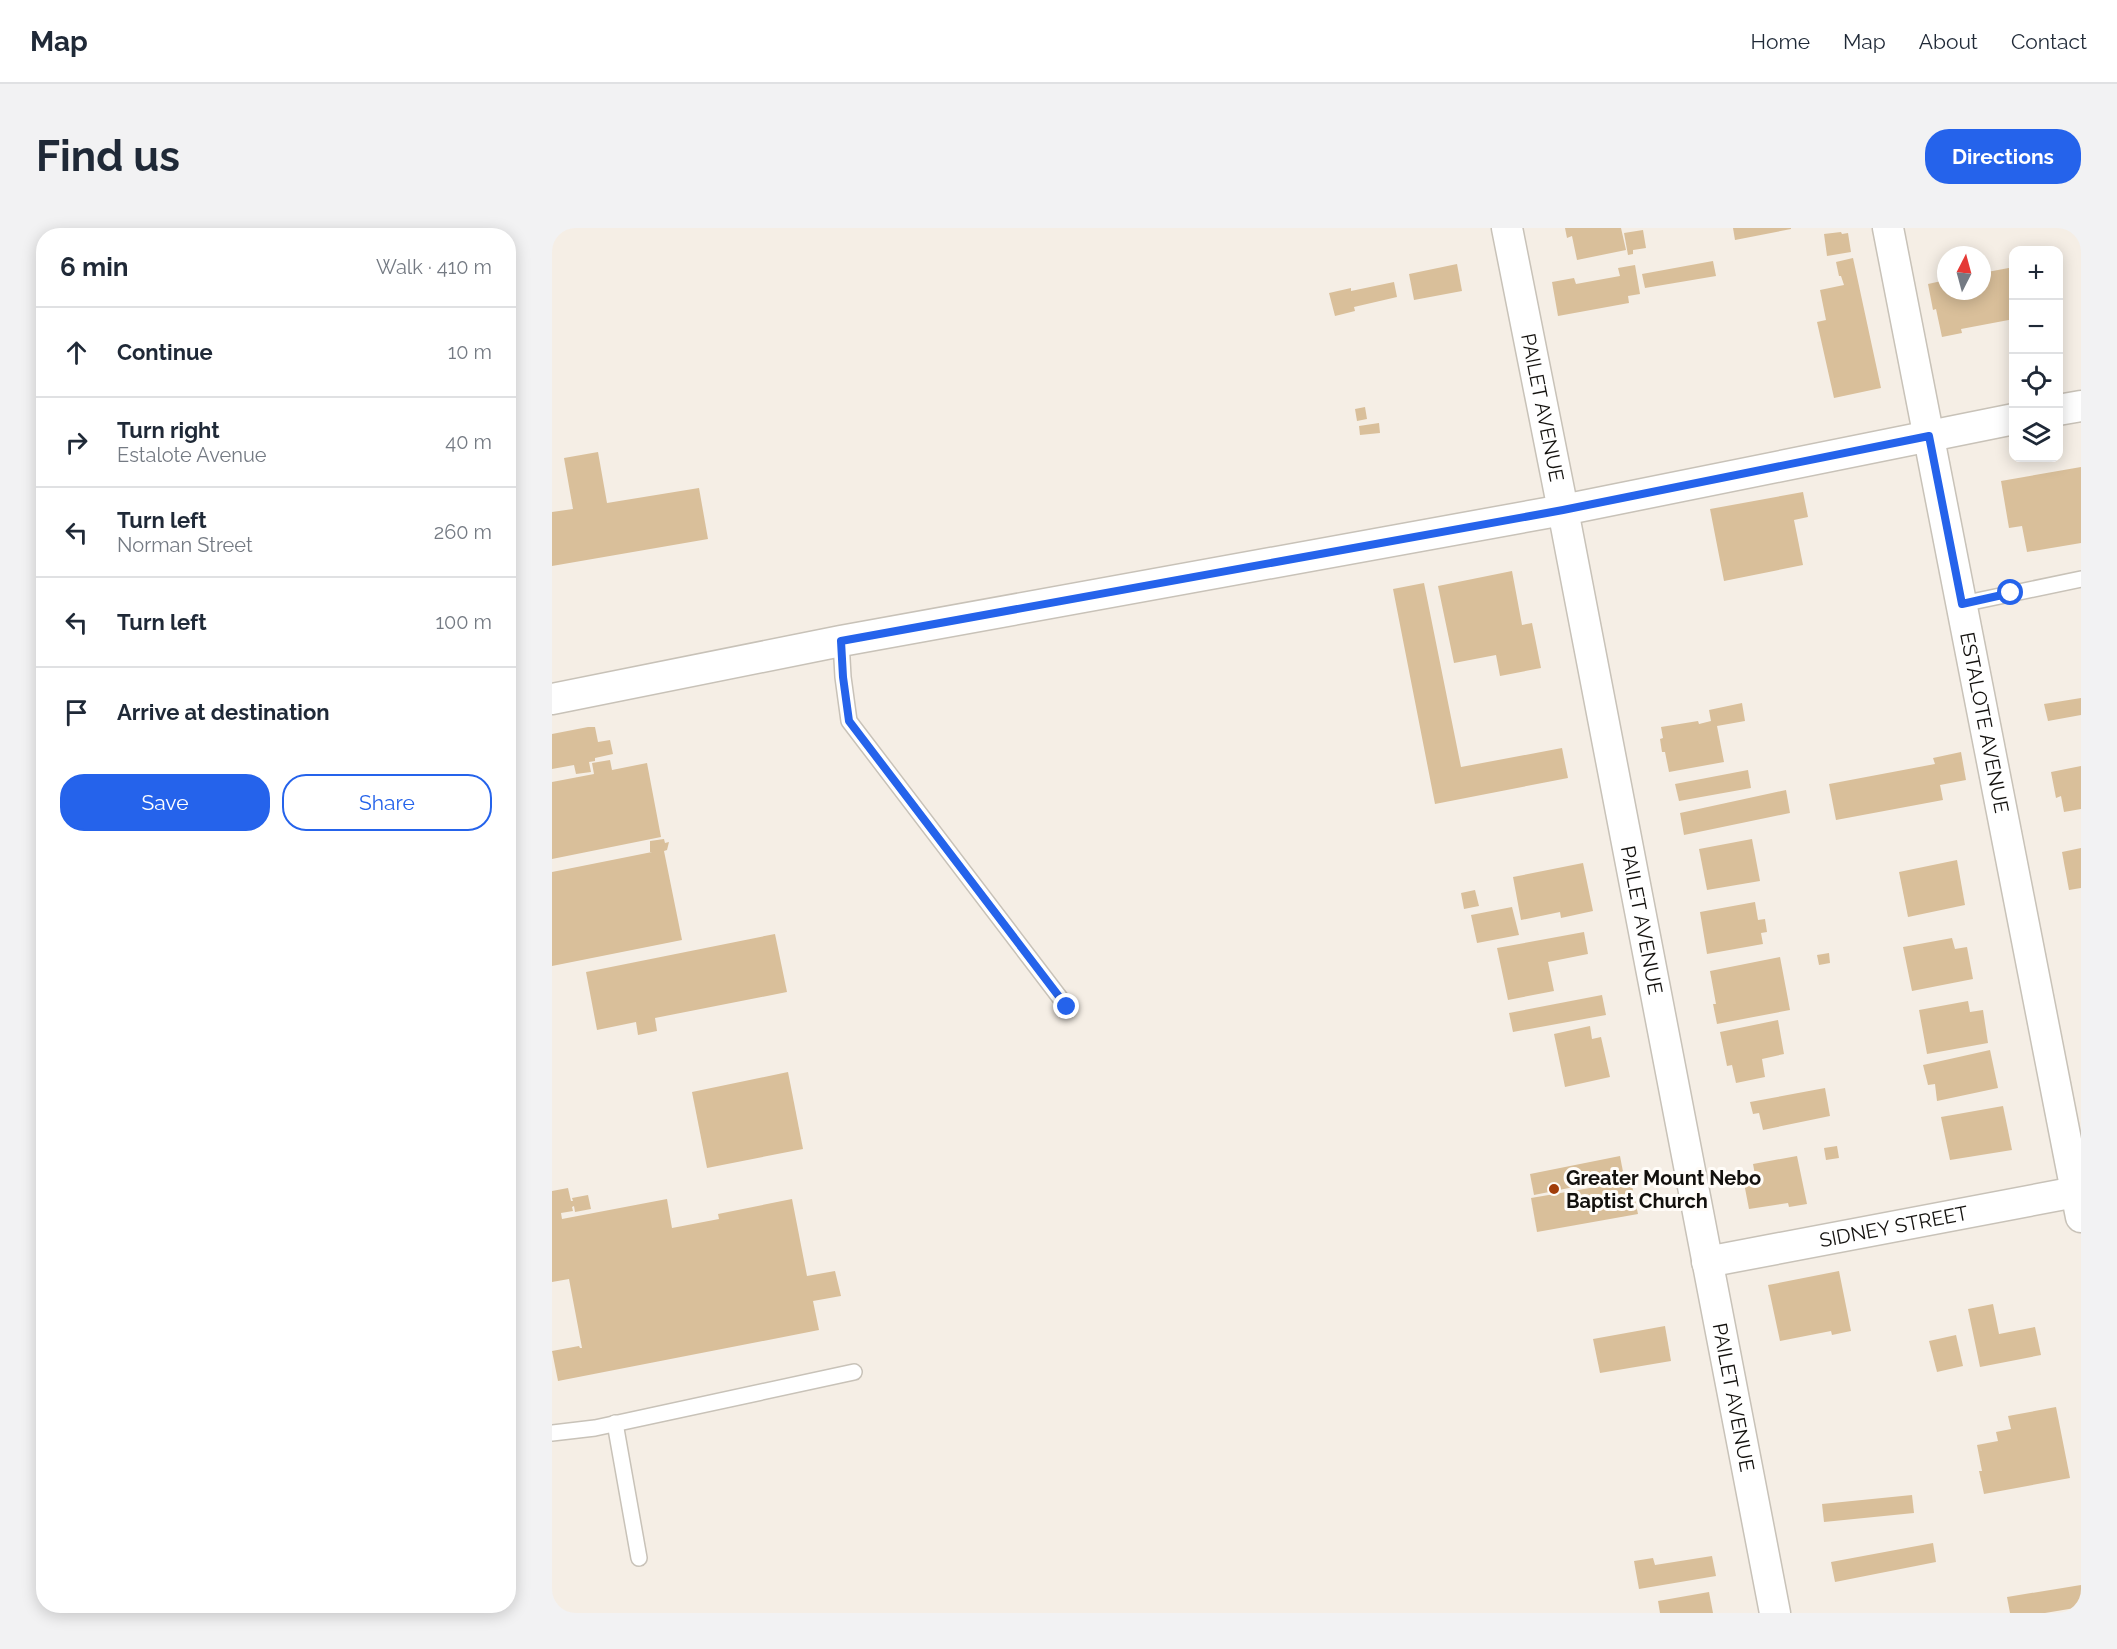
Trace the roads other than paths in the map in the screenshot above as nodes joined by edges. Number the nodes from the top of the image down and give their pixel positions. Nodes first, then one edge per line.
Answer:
1 (1506, 228) edge
2 (1888, 228) edge
3 (2081, 406) edge
4 (2063, 409) edge
5 (2009, 420) edge
6 (1929, 436) junction
7 (1563, 510) junction
8 (2081, 579) edge
9 (1962, 604) junction
10 (841, 641) junction
11 (552, 699) edge
12 (1067, 1007) dead end
13 (2079, 1200) edge
14 (1707, 1262) junction
15 (854, 1372) dead end
16 (615, 1423) junction
17 (552, 1433) edge
18 (639, 1558) dead end
19 (1775, 1613) edge

1 - 7 street, PAILET AVENUE
2 - 6 street, ESTALOTE AVENUE
3 - 4 street
5 - 6 street
6 - 7 street
6 - 9 street, ESTALOTE AVENUE
7 - 10 street
7 - 14 street, PAILET AVENUE
8 - 9 lane
9 - 13 street, ESTALOTE AVENUE
10 - 11 street
10 - 12 lane
13 - 14 street, SIDNEY STREET
14 - 19 street, PAILET AVENUE
15 - 16 lane
16 - 17 lane
16 - 18 lane

